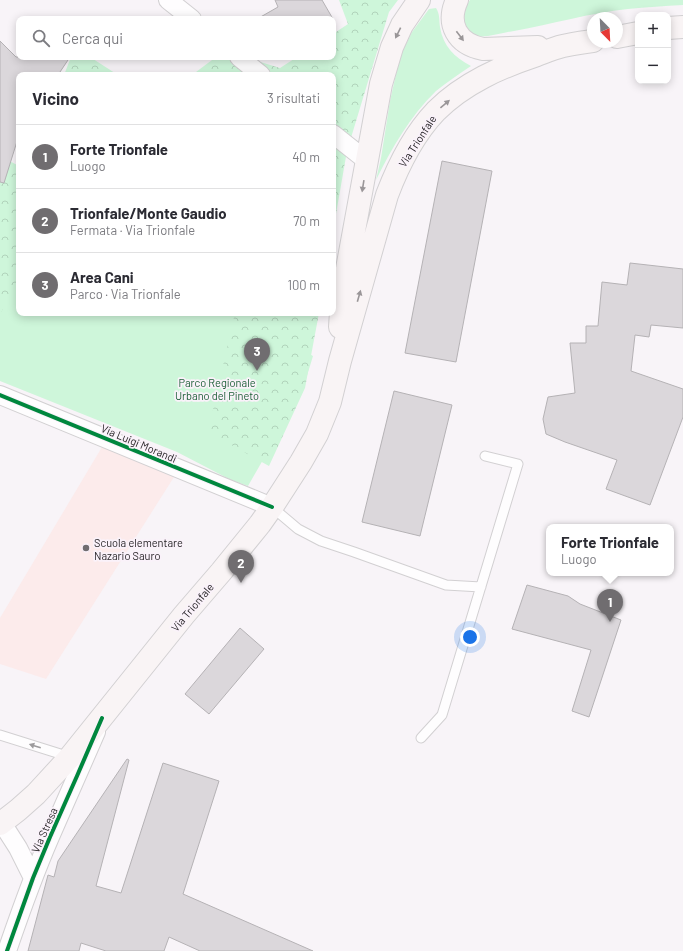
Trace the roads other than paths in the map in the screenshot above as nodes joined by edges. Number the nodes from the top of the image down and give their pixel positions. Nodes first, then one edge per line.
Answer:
1 (168, 0) edge
2 (419, 0) edge
3 (457, 0) edge
4 (188, 16) edge
5 (683, 27) edge
6 (671, 28) edge
7 (635, 33) edge
8 (623, 35) edge
9 (587, 42) edge
10 (561, 46) junction
11 (243, 60) edge
12 (257, 72) edge
13 (336, 136) edge
14 (367, 161) junction
15 (340, 360) junction
16 (0, 395) edge
17 (485, 456) dead end
18 (272, 507) junction
19 (481, 587) junction
20 (102, 718) junction
21 (0, 735) edge
22 (421, 738) dead end
23 (70, 757) junction
24 (1, 822) edge
25 (33, 878) junction
26 (5, 949) edge

1 - 4 street
2 -> 14 main road, Via Trionfale
3 -> 10 main road
5 - 6 main road
7 - 8 main road
9 - 10 main road, Via Trionfale
15 -> 10 main road, Via Trionfale
11 - 12 street
13 - 14 street
14 -> 15 main road, Via Trionfale
15 - 18 main road, Via Trionfale
16 - 18 street, Via Luigi Morandi
17 - 19 lane
18 - 19 lane
18 - 20 main road, Via Trionfale
19 - 22 lane
20 - 23 main road, Via Trionfale
20 - 25 street, Via Stresa
23 -> 21 lane
23 - 24 main road, Via Trionfale
24 - 25 street
25 - 26 street, Via Stresa

